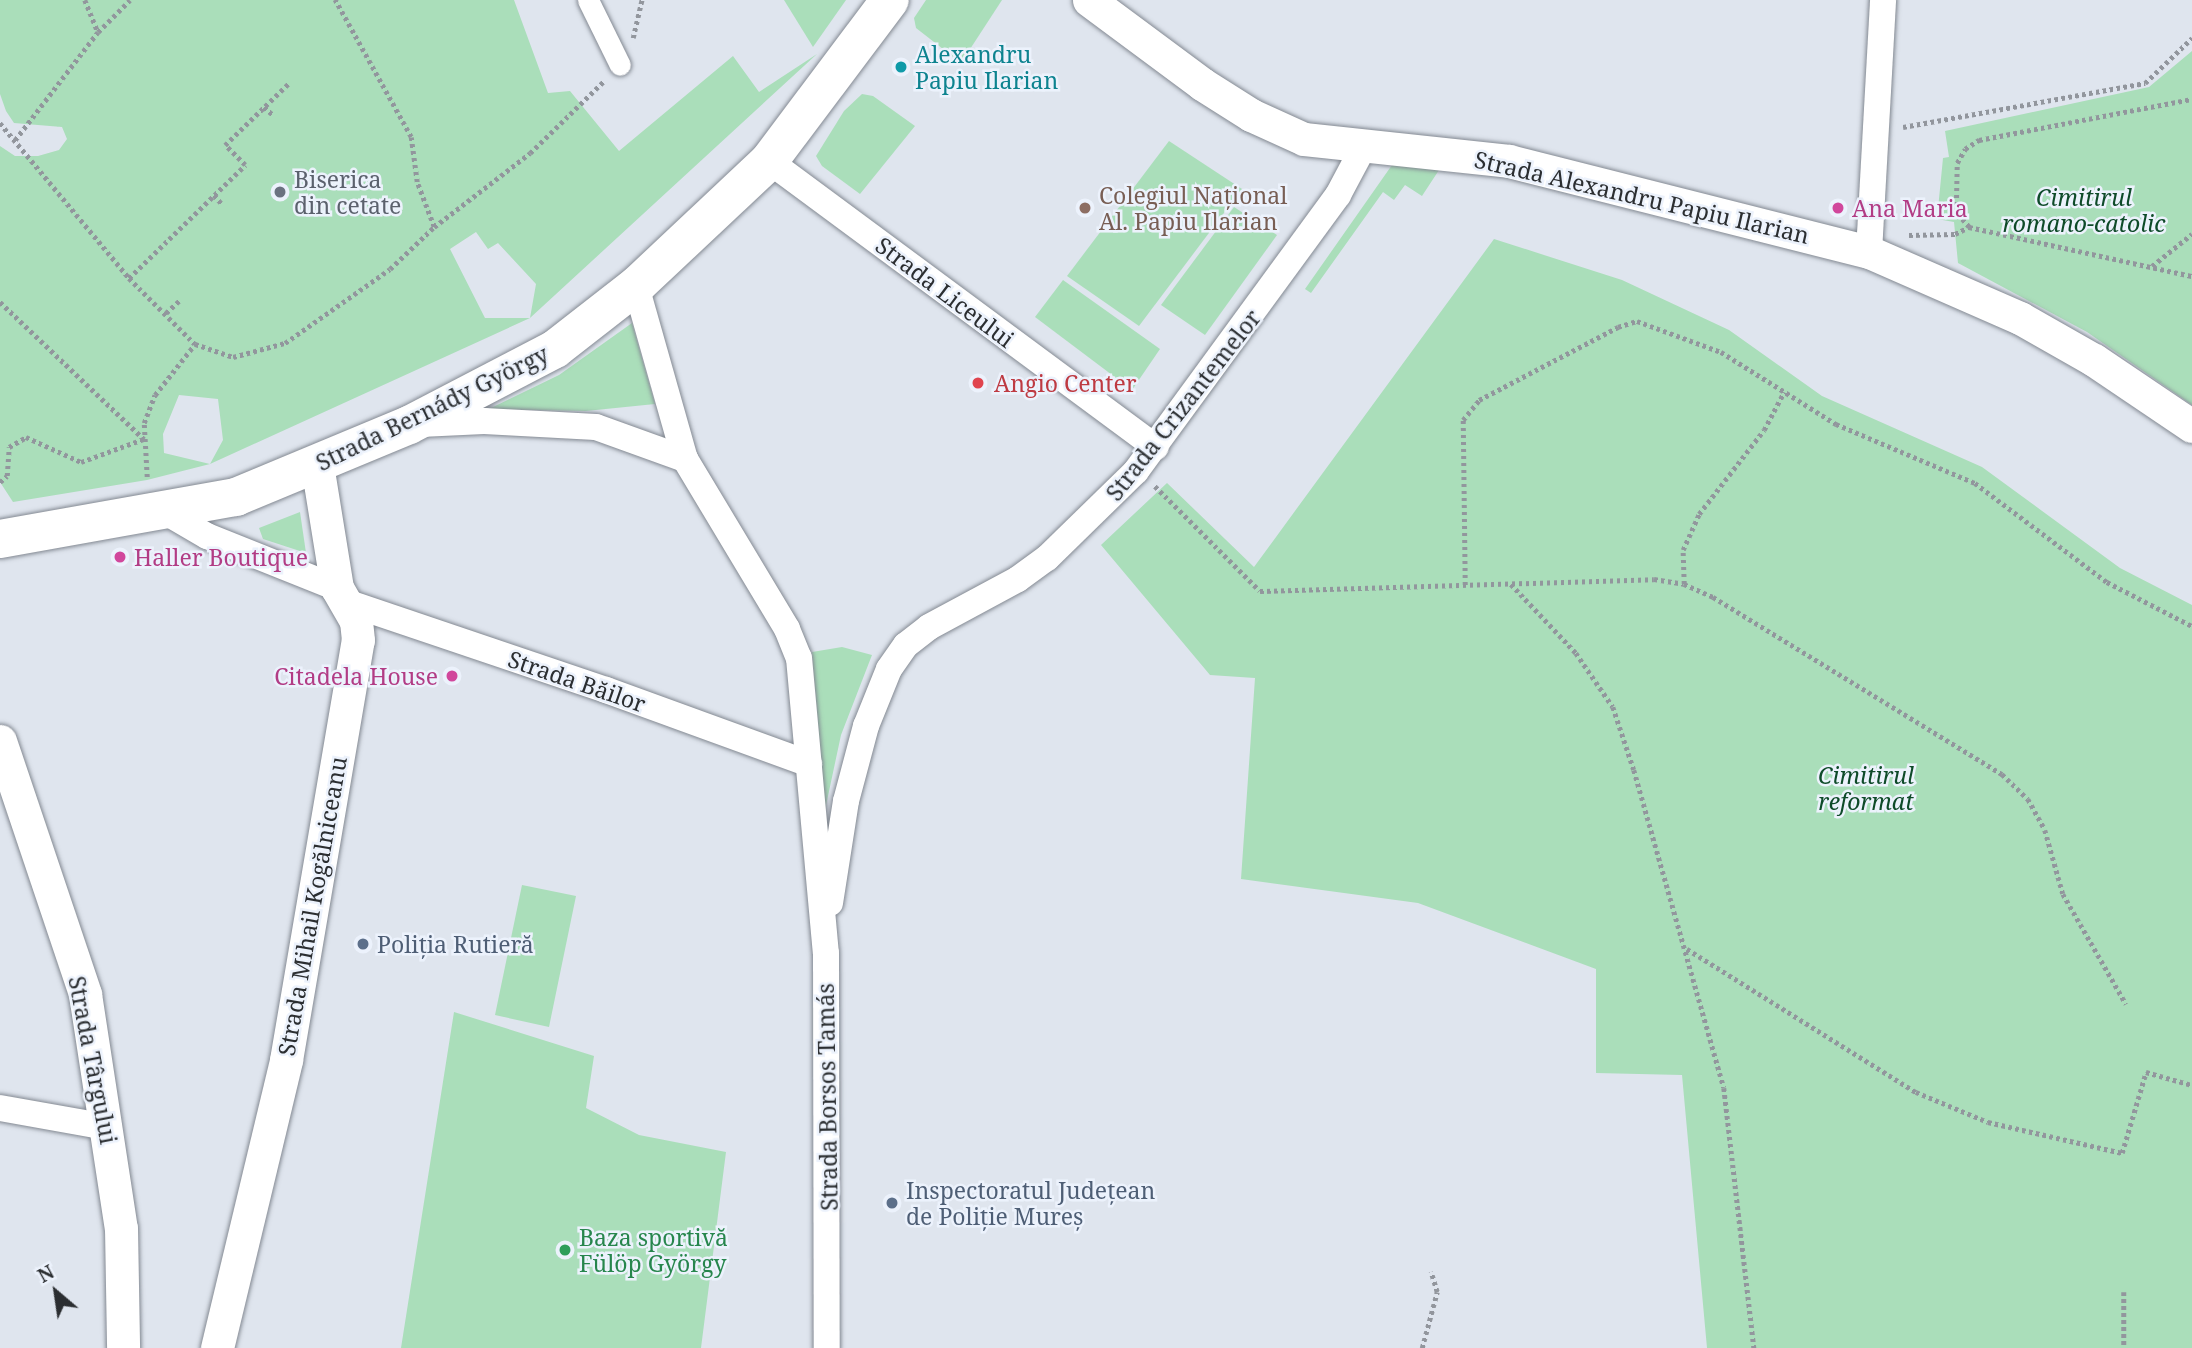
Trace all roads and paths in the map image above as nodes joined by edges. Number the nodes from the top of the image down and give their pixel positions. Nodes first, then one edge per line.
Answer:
1 (85, 0) edge
2 (130, 0) edge
3 (335, 0) edge
4 (588, 0) edge
5 (890, 0) edge
6 (1089, 0) edge
7 (1883, 0) edge
8 (98, 32) junction
9 (2192, 38) edge
10 (620, 65) joint
11 (288, 83) dead end
12 (2192, 99) edge
13 (264, 107) junction
14 (272, 114) dead end
15 (0, 123) edge
16 (1903, 127) dead end
17 (15, 140) junction
18 (1363, 148) junction
19 (769, 161) junction
20 (214, 195) junction
21 (223, 205) dead end
22 (434, 227) junction
23 (1969, 227) junction
24 (2192, 234) edge
25 (1904, 235) dead end
26 (1869, 252) junction
27 (2152, 267) junction
28 (2192, 276) edge
29 (129, 278) junction
30 (636, 286) junction
31 (180, 300) dead end
32 (0, 302) edge
33 (166, 313) junction
34 (195, 344) junction
35 (1784, 392) junction
36 (409, 425) junction
37 (2192, 426) edge
38 (144, 439) junction
39 (1156, 447) junction
40 (685, 459) junction
41 (317, 465) junction
42 (147, 478) dead end
43 (0, 482) edge
44 (1152, 483) dead end
45 (164, 511) junction
46 (0, 539) edge
47 (1510, 583) junction
48 (1465, 584) junction
49 (1684, 584) junction
50 (340, 594) junction
51 (2192, 626) edge
52 (0, 741) edge
53 (809, 764) junction
54 (1686, 948) junction
55 (826, 953) junction
56 (2126, 1004) dead end
57 (2192, 1086) edge
58 (0, 1108) edge
59 (107, 1127) junction
60 (1431, 1272) dead end
61 (2124, 1292) dead end
62 (123, 1348) edge
63 (217, 1348) edge
64 (827, 1348) edge
65 (1422, 1348) edge
66 (1754, 1348) edge
67 (2124, 1348) edge

1 - 8 path
2 - 8 path
3 - 22 path
4 - 10 street
5 - 19 main road, Strada Bernády György
6 - 18 street, Strada Alexandru Papiu Ilarian
7 - 26 street
8 - 17 path
9 - 16 path
10 - 22 path
11 - 13 path
12 - 23 path
13 - 14 path
13 - 20 path
15 - 17 path
17 - 29 path
18 - 26 street, Strada Alexandru Papiu Ilarian
18 - 39 street, Strada Crizantemelor
19 - 30 main road, Strada Bernády György
19 - 39 street, Strada Liceului
20 - 21 path
20 - 29 path
22 - 34 path
23 - 25 path
23 - 27 path
24 - 27 path
26 - 37 street, Strada Alexandru Papiu Ilarian
27 - 28 path
29 - 33 path
30 - 36 main road, Strada Bernády György
30 - 40 street, Strada Borsos Tamás
31 - 33 path
32 - 38 path
33 - 34 path
34 - 38 path
35 - 48 path
35 - 49 path
35 - 51 path
36 - 40 street
36 - 41 main road, Strada Bernády György
38 - 42 path
38 - 43 path
39 - 55 street, Strada Crizantemelor
40 - 53 street, Strada Borsos Tamás
41 - 45 main road, Strada Bernády György
41 - 50 street, Strada Mihail Kogălniceanu
44 - 48 path
45 - 46 main road, Strada Bernády György
45 - 50 street, Strada Băilor
47 - 48 path
47 - 49 path
47 - 54 path
49 - 56 path
50 - 53 street, Strada Băilor
50 - 63 street, Strada Mihail Kogălniceanu
52 - 59 street, Strada Târgului
53 - 55 street, Strada Borsos Tamás
54 - 57 path
54 - 66 path
55 - 64 street, Strada Borsos Tamás
58 - 59 street
59 - 62 street, Strada Târgului
60 - 65 path
61 - 67 path

